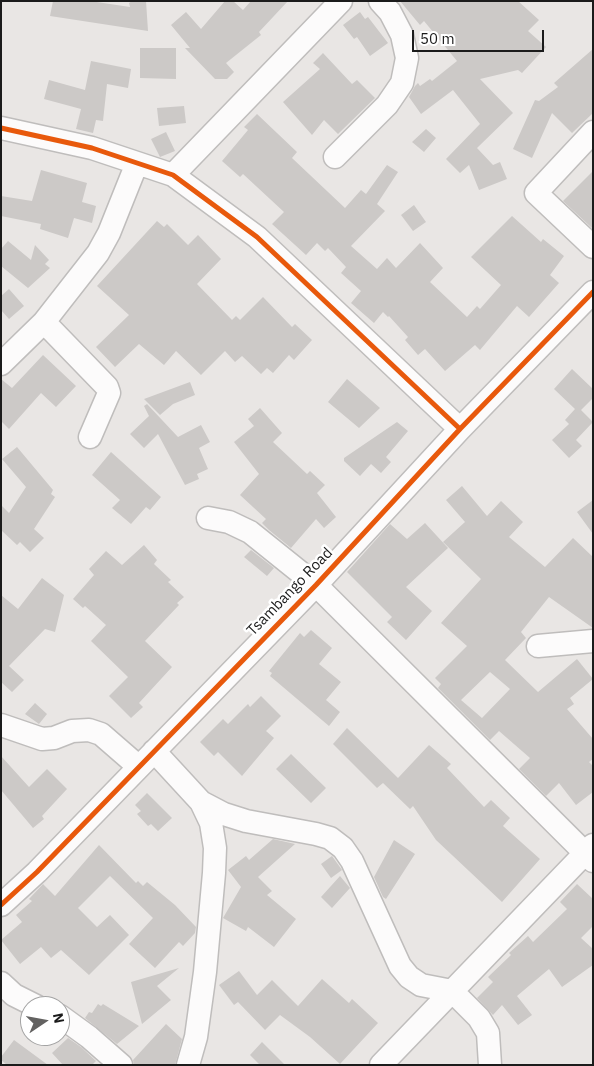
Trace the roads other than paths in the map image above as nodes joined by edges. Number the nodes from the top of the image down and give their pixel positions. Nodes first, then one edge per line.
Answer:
1 (341, 1) edge
2 (380, 1) edge
3 (1, 128) edge
4 (593, 132) edge
5 (335, 157) dead end
6 (137, 163) junction
7 (173, 174) junction
8 (593, 247) edge
9 (593, 292) edge
10 (44, 322) junction
11 (1, 364) edge
12 (460, 429) junction
13 (90, 437) dead end
14 (208, 518) dead end
15 (316, 585) junction
16 (593, 641) edge
17 (538, 646) dead end
18 (1, 725) edge
19 (146, 759) junction
20 (201, 802) junction
21 (590, 853) edge
22 (1, 905) edge
23 (1, 983) edge
24 (452, 991) junction
25 (20, 998) edge
26 (70, 1023) edge
27 (121, 1065) edge
28 (188, 1065) edge
29 (382, 1065) edge
30 (490, 1065) edge

1 - 7 street
2 - 5 street
3 - 6 street
4 - 8 street
6 - 7 street
6 - 10 street
7 - 12 street
9 - 12 street, Tsambango Road
10 - 11 street
10 - 13 street
12 - 15 street, Tsambango Road
14 - 15 street
15 - 19 street, Tsambango Road
15 - 21 street
16 - 17 street
18 - 19 street
19 - 20 street
19 - 22 street, Tsambango Road
20 - 24 street
20 - 28 street
21 - 24 street
23 - 25 street
24 - 29 street
24 - 30 street
26 - 27 street

